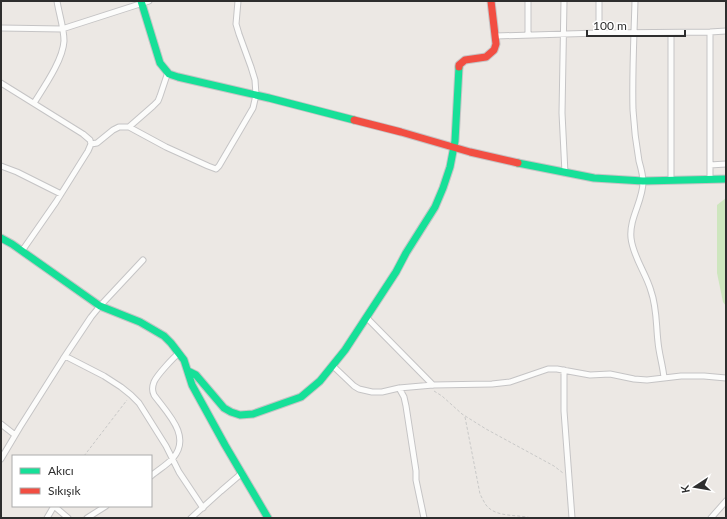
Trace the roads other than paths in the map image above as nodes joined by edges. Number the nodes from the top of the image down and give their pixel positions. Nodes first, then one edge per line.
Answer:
1 (57, 1) edge
2 (238, 1) edge
3 (491, 1) edge
4 (528, 1) edge
5 (564, 1) edge
6 (599, 1) edge
7 (635, 1) edge
8 (144, 2) edge
9 (1, 28) edge
10 (62, 29) junction
11 (726, 31) edge
12 (634, 32) junction
13 (671, 32) junction
14 (710, 32) junction
15 (599, 33) junction
16 (564, 34) junction
17 (528, 35) junction
18 (496, 36) junction
19 (168, 72) junction
20 (1, 83) edge
21 (256, 95) junction
22 (34, 103) junction
23 (129, 127) junction
24 (91, 144) junction
25 (454, 147) junction
26 (726, 164) edge
27 (710, 165) junction
28 (1, 166) edge
29 (565, 173) junction
30 (710, 179) junction
31 (726, 179) edge
32 (671, 180) junction
33 (643, 181) junction
34 (61, 194) junction
35 (1, 238) edge
36 (22, 251) junction
37 (143, 260) dead end
38 (100, 306) junction
39 (366, 317) junction
40 (179, 353) junction
41 (65, 356) junction
42 (333, 366) junction
43 (564, 370) junction
44 (188, 371) junction
45 (664, 378) junction
46 (726, 378) edge
47 (433, 385) junction
48 (399, 388) junction
49 (1, 424) edge
50 (15, 435) junction
51 (1, 459) edge
52 (172, 459) junction
53 (242, 473) junction
54 (152, 475) edge
55 (726, 501) edge
56 (53, 507) edge
57 (55, 507) edge
58 (104, 507) edge
59 (203, 508) junction
60 (47, 518) edge
61 (68, 518) edge
62 (87, 518) edge
63 (191, 518) edge
64 (268, 518) edge
65 (424, 518) edge
66 (572, 518) edge
67 (711, 518) edge

1 - 10 street
2 - 21 street
3 - 18 street
4 - 17 street
5 - 16 street
6 - 15 street
7 - 12 street
8 - 10 street
8 - 19 street
9 - 10 street
10 - 22 street
11 - 14 street
12 - 13 street
12 - 15 street
12 - 33 street
13 - 14 street
13 - 32 street
14 - 27 street
15 - 16 street
16 - 17 street
16 - 29 street
17 - 18 street
18 - 25 street
19 - 21 street
19 - 23 street
20 - 22 street
21 - 23 street
21 - 25 street
22 - 24 street
23 - 24 street
24 - 34 street
25 - 29 street
25 - 39 street
26 - 27 street
27 - 30 street
28 - 34 street
29 - 33 street
30 - 31 street
30 - 32 street
32 - 33 street
33 - 45 street
34 - 36 street
35 - 36 street
36 - 38 street
37 - 38 street
38 - 40 street
38 - 41 street
39 - 42 street
39 - 47 street
40 - 44 street
40 - 52 street
41 - 50 street
41 - 52 street
42 - 44 street
42 - 48 street
43 - 45 street
43 - 47 street
43 - 66 street
44 - 53 street
45 - 46 street
47 - 48 street
48 - 65 street
49 - 50 street
50 - 51 street
52 - 54 street
52 - 59 street
53 - 59 street
53 - 64 street
55 - 67 street
56 - 60 street
57 - 61 street
58 - 62 street
59 - 63 street

